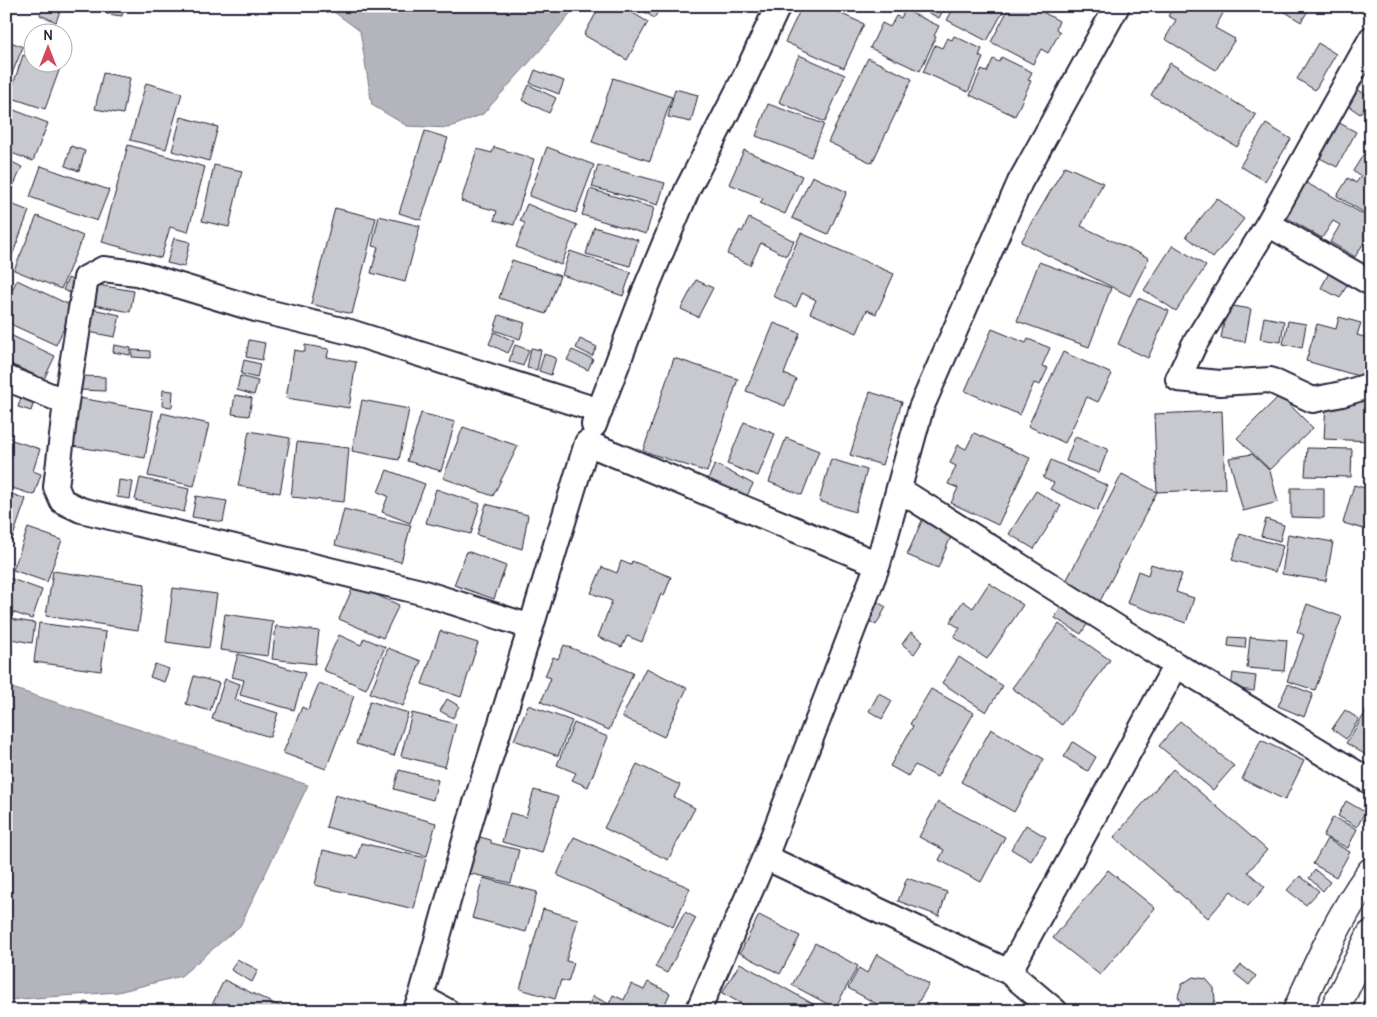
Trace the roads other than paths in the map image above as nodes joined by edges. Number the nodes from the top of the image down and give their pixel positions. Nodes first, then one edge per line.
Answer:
1 (778, 6) edge
2 (1117, 6) edge
3 (1371, 39) edge
4 (1268, 224) junction
5 (1371, 283) edge
6 (6, 378) edge
7 (1371, 385) edge
8 (66, 402) junction
9 (600, 411) junction
10 (587, 443) junction
11 (900, 490) junction
12 (878, 564) junction
13 (532, 627) junction
14 (1176, 665) junction
15 (1371, 782) edge
16 (765, 857) junction
17 (1371, 872) edge
18 (1371, 935) edge
19 (1009, 972) junction
20 (418, 1004) edge
21 (447, 1011) edge
22 (698, 1011) edge
23 (1055, 1011) edge
24 (1297, 1011) edge
25 (1334, 1011) edge

1 - 9 street
2 - 11 street
3 - 4 street
4 - 5 street
4 - 7 street
6 - 8 street
8 - 9 street
8 - 13 street
9 - 10 street
10 - 12 street
10 - 13 street
11 - 12 street
11 - 14 street
12 - 16 street
13 - 20 street
14 - 15 street
14 - 19 street
16 - 19 street
16 - 22 street
17 - 24 street
18 - 25 street
19 - 23 street
20 - 21 street

